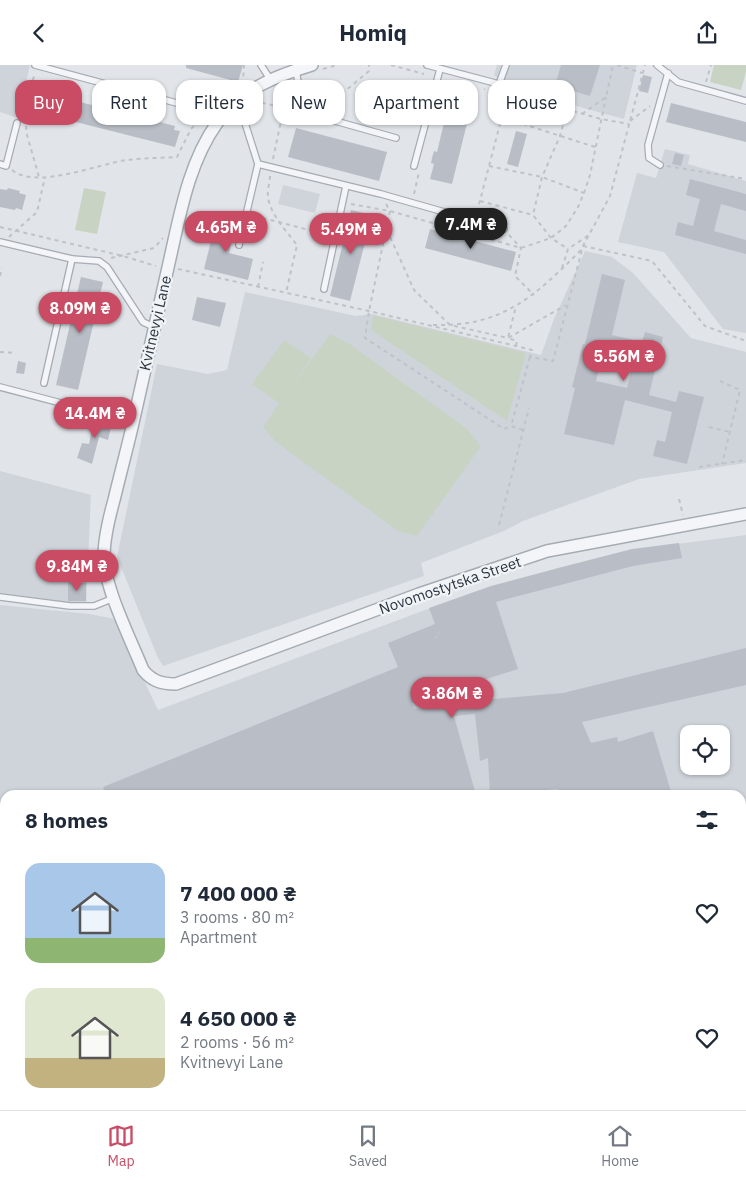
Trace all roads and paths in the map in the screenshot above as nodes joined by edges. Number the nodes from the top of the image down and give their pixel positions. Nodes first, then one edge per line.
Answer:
1 (36, 65) edge
2 (244, 65) edge
3 (261, 65) edge
4 (312, 65) edge
5 (369, 65) edge
6 (391, 65) edge
7 (427, 65) edge
8 (506, 65) edge
9 (613, 65) edge
10 (617, 65) edge
11 (644, 65) edge
12 (657, 65) edge
13 (711, 65) edge
14 (440, 69) junction
15 (296, 70) junction
16 (642, 73) junction
17 (668, 73) junction
18 (438, 77) junction
19 (270, 79) junction
20 (298, 80) edge
21 (500, 80) edge
22 (488, 81) edge
23 (263, 85) edge
24 (479, 86) dead end
25 (704, 89) junction
26 (345, 91) edge
27 (488, 93) edge
28 (606, 97) junction
29 (662, 97) junction
30 (746, 101) edge
31 (175, 103) joint
32 (575, 112) edge
33 (582, 113) junction
34 (601, 119) junction
35 (629, 123) junction
36 (345, 124) edge
37 (15, 125) edge
38 (195, 125) edge
39 (215, 125) edge
40 (246, 125) edge
41 (500, 125) edge
42 (526, 125) edge
43 (563, 125) edge
44 (560, 136) junction
45 (396, 138) dead end
46 (595, 147) junction
47 (258, 164) junction
48 (3, 165) edge
49 (414, 165) dead end
50 (489, 165) junction
51 (660, 165) joint
52 (39, 177) junction
53 (45, 177) junction
54 (542, 177) junction
55 (746, 179) edge
56 (346, 186) junction
57 (584, 193) junction
58 (480, 201) junction
59 (342, 202) junction
60 (390, 211) junction
61 (246, 214) junction
62 (534, 215) junction
63 (474, 222) junction
64 (178, 223) junction
65 (0, 227) edge
66 (504, 229) joint
67 (387, 230) junction
68 (16, 231) junction
69 (591, 233) junction
70 (335, 237) junction
71 (551, 238) junction
72 (1, 242) edge
73 (239, 245) dead end
74 (297, 245) dead end
75 (521, 247) junction
76 (582, 248) junction
77 (568, 249) junction
78 (123, 256) junction
79 (72, 259) junction
80 (99, 261) junction
81 (263, 263) dead end
82 (2, 268) dead end
83 (167, 269) junction
84 (562, 269) junction
85 (0, 276) edge
86 (258, 287) junction
87 (324, 289) dead end
88 (286, 293) junction
89 (534, 295) junction
90 (567, 305) junction
91 (517, 306) junction
92 (369, 311) junction
93 (428, 325) junction
94 (450, 325) junction
95 (154, 327) junction
96 (508, 339) junction
97 (746, 341) edge
98 (516, 346) junction
99 (0, 351) edge
100 (15, 353) dead end
101 (530, 357) junction
102 (720, 381) dead end
103 (44, 383) dead end
104 (0, 387) edge
105 (529, 408) dead end
106 (133, 422) junction
107 (511, 426) junction
108 (709, 427) dead end
109 (523, 430) junction
110 (730, 432) junction
111 (746, 460) edge
112 (722, 463) junction
113 (699, 467) dead end
114 (679, 499) dead end
115 (746, 514) edge
116 (499, 525) dead end
117 (685, 527) junction
118 (0, 597) edge
119 (114, 599) junction
120 (441, 629) dead end
121 (434, 638) dead end
122 (163, 684) joint

1 - 31 lane
1 - 52 path
2 - 31 path
3 - 19 lane
4 - 15 street, Kvitnevyi Lane
5 - 26 path
6 - 18 path
7 - 14 lane
8 - 21 lane
9 - 28 path
10 - 16 path
11 - 16 path
12 - 17 lane
13 - 25 path
14 - 18 lane
14 - 22 lane
15 - 19 street, Kvitnevyi Lane
15 - 20 lane
16 - 35 path
17 - 25 lane
17 - 29 lane
18 - 49 lane
19 - 23 street, Kvitnevyi Lane
24 - 27 path
25 - 30 lane
28 - 33 path
28 - 34 path
29 - 35 path
29 - 51 lane
32 - 33 path
33 - 34 path
34 - 35 path
34 - 46 path
35 - 69 path
36 - 45 lane
37 - 48 lane
38 - 53 path
39 - 64 street, Kvitnevyi Lane
40 - 47 lane
41 - 50 path
42 - 44 path
43 - 44 path
44 - 46 path
44 - 54 path
46 - 57 path
47 - 56 lane
47 - 61 lane
48 - 52 path
50 - 54 path
50 - 58 path
51 - 55 path
52 - 53 path
53 - 68 path
54 - 57 path
54 - 62 path
56 - 59 lane
56 - 63 lane
57 - 71 path
58 - 62 path
58 - 63 path
59 - 60 path
59 - 70 lane
60 - 67 path
60 - 75 path
61 - 70 path
61 - 73 lane
62 - 71 path
63 - 66 lane
64 - 78 path
64 - 83 street, Kvitnevyi Lane
65 - 68 path
66 - 75 path
67 - 92 path
67 - 94 path
68 - 72 path
68 - 78 path
69 - 76 path
69 - 77 path
70 - 87 lane
71 - 75 path
71 - 77 path
72 - 79 lane
74 - 88 path
75 - 89 path
76 - 84 path
76 - 90 path
76 - 97 path
77 - 84 path
78 - 80 path
78 - 83 path
79 - 80 lane
79 - 103 lane
80 - 95 lane
81 - 86 path
82 - 85 path
83 - 86 path
83 - 95 street, Kvitnevyi Lane
84 - 89 path
86 - 88 path
88 - 92 path
89 - 91 path
90 - 96 path
90 - 101 path
91 - 94 path
91 - 96 path
92 - 93 path
92 - 107 path
93 - 94 path
93 - 98 path
94 - 96 path
95 - 106 street, Kvitnevyi Lane
96 - 98 path
98 - 101 path
99 - 100 path
101 - 107 path
102 - 110 path
104 - 106 lane
105 - 109 path
106 - 119 street, Kvitnevyi Lane
107 - 109 path
108 - 110 path
109 - 116 path
110 - 112 path
111 - 112 path
112 - 113 path
114 - 117 path
115 - 117 street, Novomostytska Street
117 - 122 street, Novomostytska Street
118 - 119 lane
119 - 122 street, Kvitnevyi Lane
120 - 121 path

